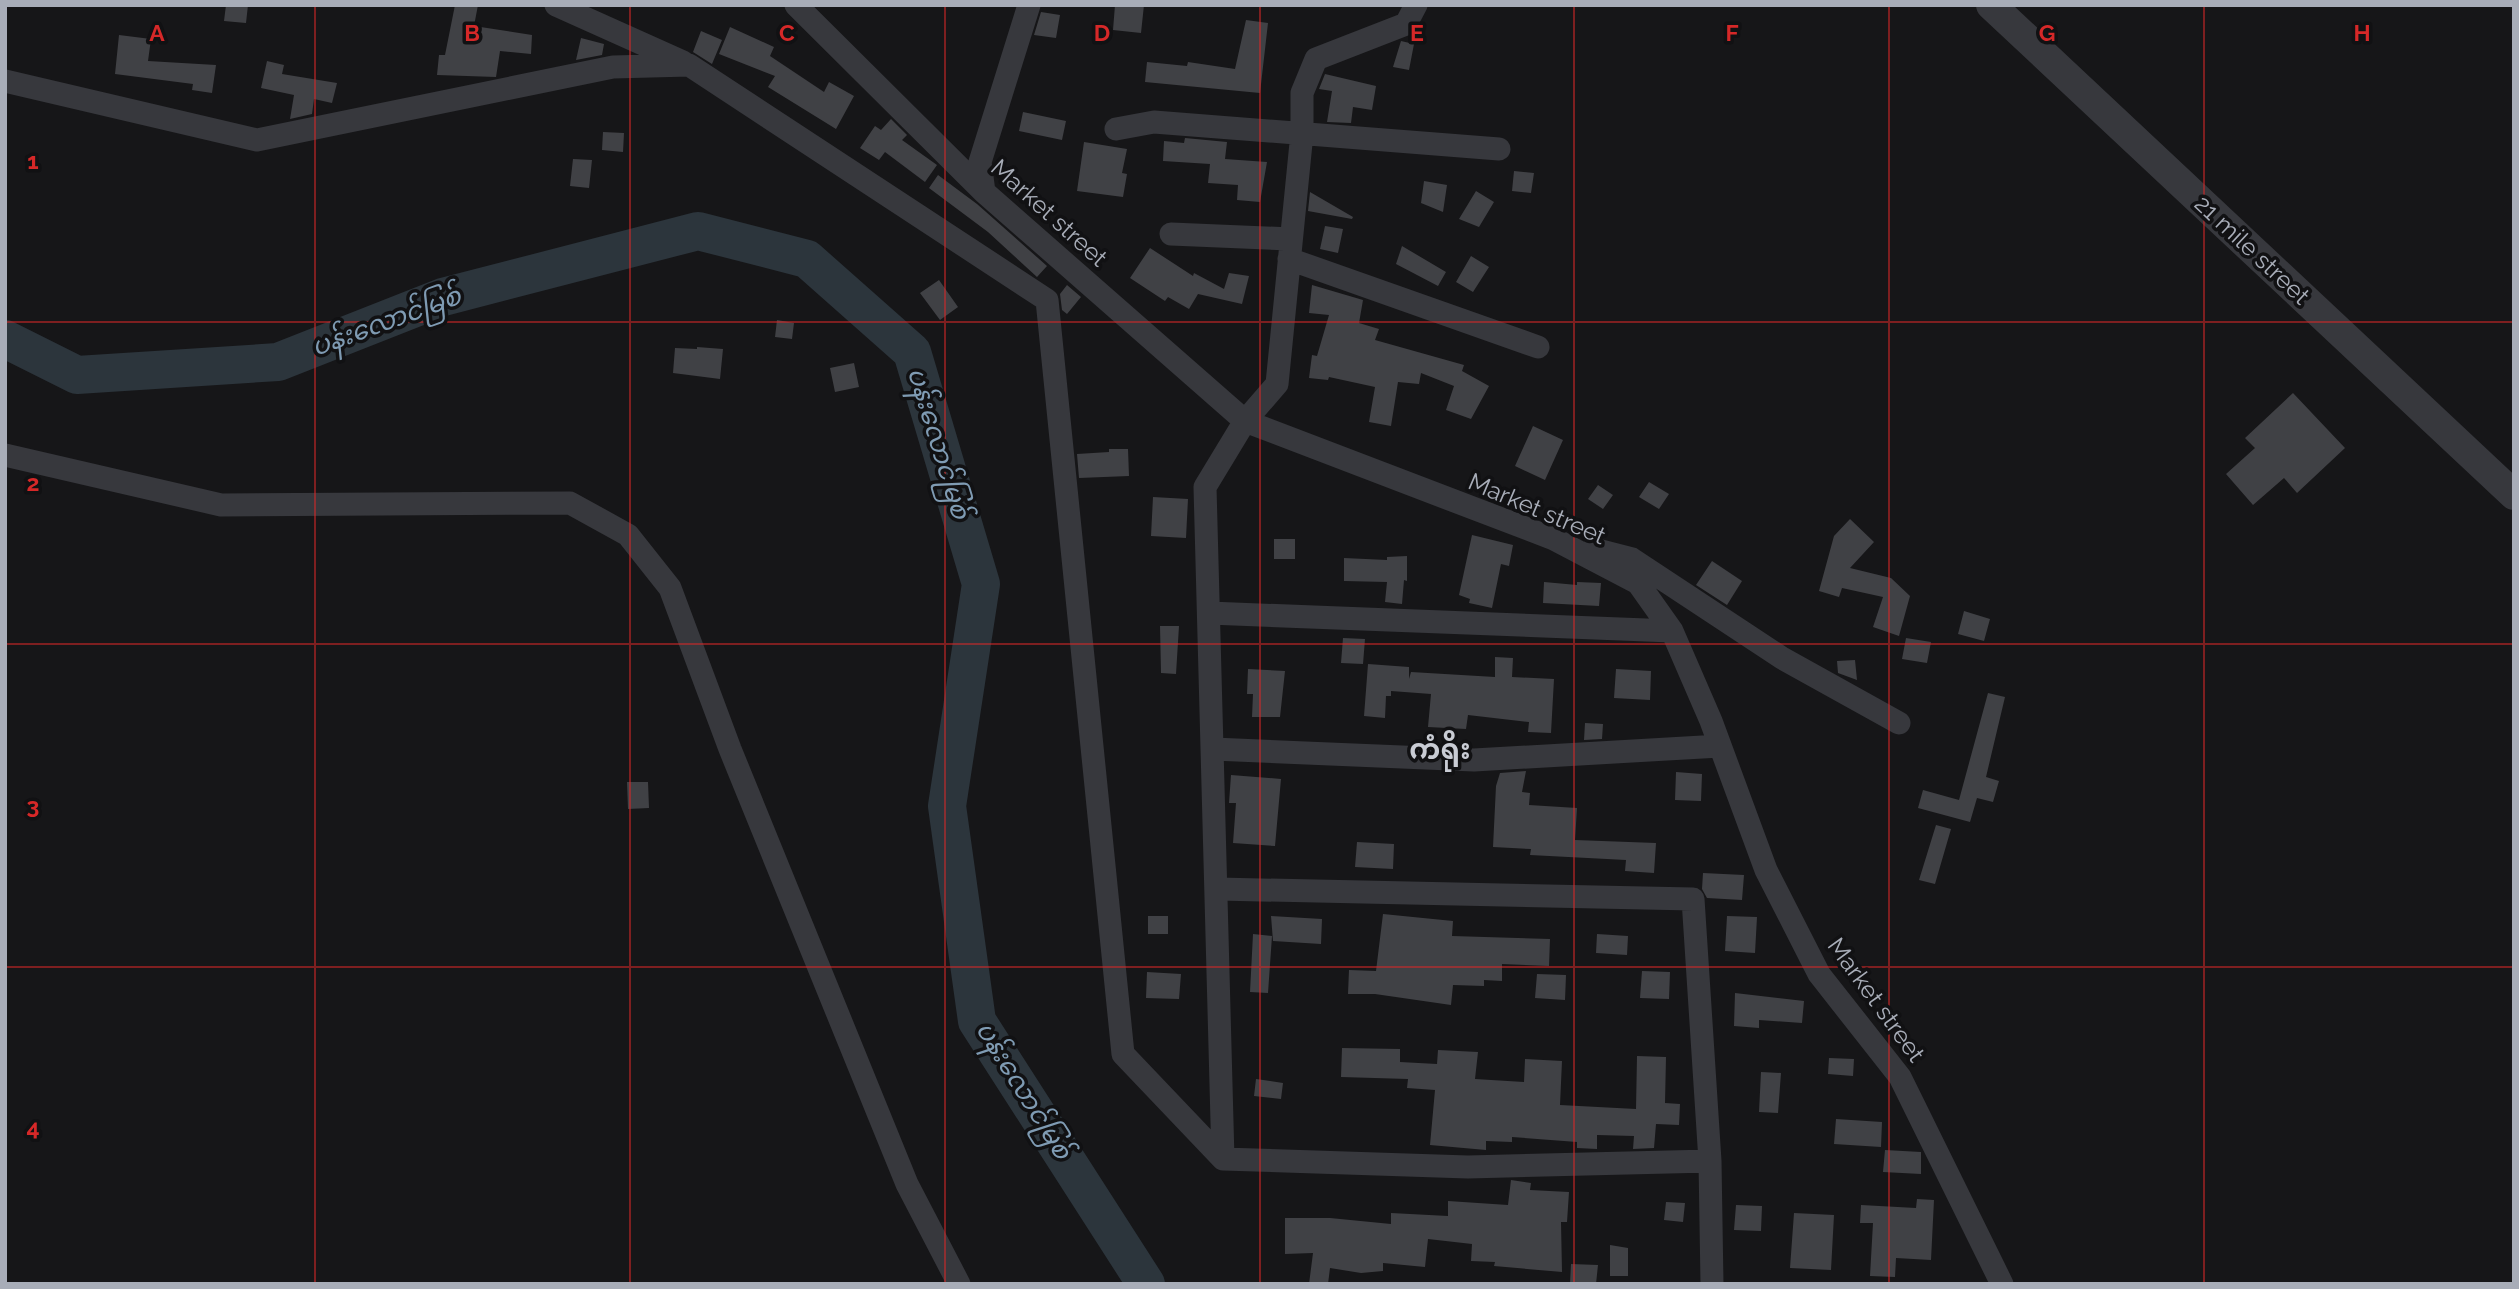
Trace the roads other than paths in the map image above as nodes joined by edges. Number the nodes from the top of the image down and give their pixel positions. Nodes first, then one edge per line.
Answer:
1 (796, 5) edge
2 (1028, 5) edge
3 (1416, 5) edge
4 (1991, 5) edge
5 (559, 6) edge
6 (689, 65) junction
7 (5, 81) edge
8 (1116, 129) dead end
9 (1301, 132) junction
10 (1499, 149) dead end
11 (984, 192) junction
12 (1171, 234) dead end
13 (1290, 249) junction
14 (1538, 347) dead end
15 (1245, 421) junction
16 (5, 455) edge
17 (2514, 495) edge
18 (1554, 540) junction
19 (1209, 612) junction
20 (1672, 631) junction
21 (1899, 723) dead end
22 (1720, 746) junction
23 (1213, 749) junction
24 (1218, 889) junction
25 (1223, 1160) junction
26 (1710, 1161) junction
27 (959, 1284) edge
28 (1712, 1284) edge
29 (2002, 1284) edge

1 - 11 street, Market street
2 - 11 street
3 - 9 street
4 - 17 street, 21 mile street
5 - 6 street
6 - 7 street
6 - 25 street
8 - 9 street
9 - 10 street
9 - 13 street
11 - 15 street, Market street
12 - 13 street
13 - 14 street
13 - 15 street
15 - 18 street, Market street
15 - 19 street
16 - 27 street
18 - 20 street, Market street
18 - 21 street
19 - 20 street
19 - 23 street
20 - 22 street, Market street
22 - 23 street
22 - 29 street, Market street
23 - 24 street
24 - 25 street
24 - 26 street
25 - 26 street
26 - 28 street

